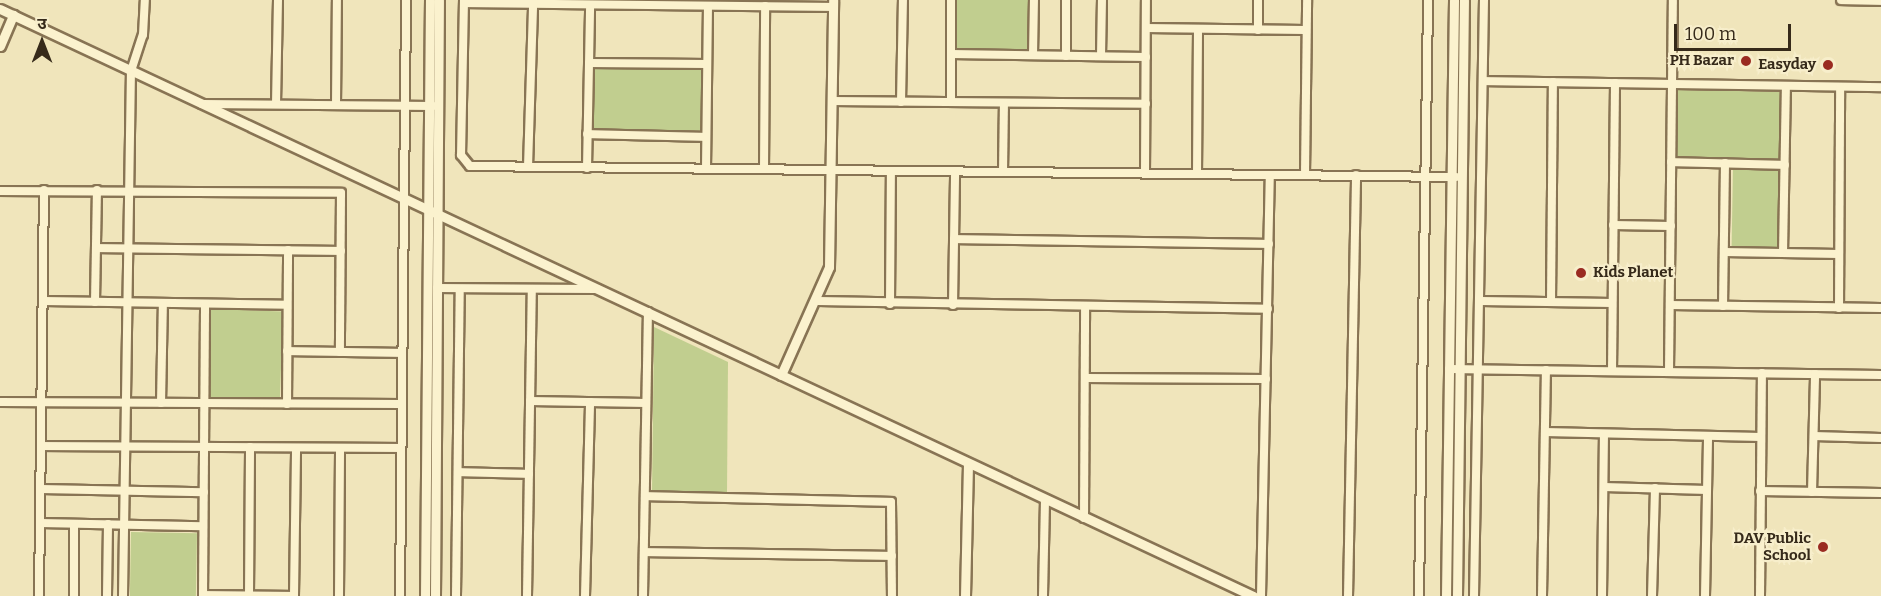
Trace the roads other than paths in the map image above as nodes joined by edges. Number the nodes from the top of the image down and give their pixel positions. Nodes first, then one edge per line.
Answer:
1 (145, 0) edge
2 (278, 0) edge
3 (337, 0) edge
4 (406, 0) edge
5 (430, 0) edge
6 (439, 0) edge
7 (903, 0) edge
8 (951, 0) edge
9 (1034, 0) edge
10 (1066, 0) edge
11 (1102, 0) edge
12 (1146, 0) edge
13 (1258, 0) edge
14 (1307, 0) edge
15 (1428, 0) edge
16 (1454, 0) edge
17 (1464, 0) edge
18 (1484, 0) edge
19 (1673, 0) edge
20 (1840, 0) edge
21 (1881, 1) edge
22 (464, 2) edge
23 (643, 3) edge
24 (533, 4) junction
25 (833, 4) edge
26 (590, 5) junction
27 (708, 6) junction
28 (765, 6) junction
29 (0, 9) edge
30 (13, 15) junction
31 (1146, 28) junction
32 (1198, 29) junction
33 (1258, 30) junction
34 (1305, 30) junction
35 (0, 46) edge
36 (951, 54) junction
37 (1034, 55) junction
38 (1066, 56) junction
39 (1101, 56) junction
40 (1146, 57) junction
41 (589, 63) junction
42 (707, 64) junction
43 (131, 71) junction
44 (1482, 81) junction
45 (1553, 82) junction
46 (1615, 83) junction
47 (1672, 84) junction
48 (1786, 86) junction
49 (1839, 87) junction
50 (1881, 87) edge
51 (832, 101) junction
52 (902, 102) junction
53 (951, 102) junction
54 (1004, 103) junction
55 (201, 104) junction
56 (276, 104) junction
57 (1146, 104) junction
58 (336, 105) junction
59 (405, 106) junction
60 (434, 106) junction
61 (587, 134) junction
62 (706, 137) junction
63 (1671, 162) junction
64 (1725, 163) junction
65 (1785, 165) junction
66 (528, 167) junction
67 (587, 168) junction
68 (706, 169) junction
69 (764, 170) junction
70 (831, 170) junction
71 (891, 171) junction
72 (955, 172) junction
73 (1003, 172) junction
74 (1145, 174) junction
75 (1197, 174) junction
76 (1305, 174) junction
77 (1270, 175) junction
78 (1356, 175) junction
79 (1425, 177) junction
80 (1457, 177) junction
81 (44, 190) junction
82 (97, 190) junction
83 (0, 191) edge
84 (130, 191) junction
85 (404, 199) junction
86 (433, 211) junction
87 (1613, 225) junction
88 (1671, 226) junction
89 (954, 240) junction
90 (1269, 244) junction
91 (96, 248) junction
92 (129, 248) junction
93 (288, 250) junction
94 (341, 251) junction
95 (1724, 252) junction
96 (1783, 253) junction
97 (1839, 254) junction
98 (432, 273) junction
99 (437, 288) junction
100 (460, 289) junction
101 (598, 289) junction
102 (532, 290) junction
103 (44, 301) junction
104 (818, 301) junction
105 (1481, 301) junction
106 (95, 302) junction
107 (1551, 302) junction
108 (128, 303) junction
109 (163, 303) junction
110 (1612, 303) junction
111 (205, 304) junction
112 (890, 304) junction
113 (287, 305) junction
114 (953, 305) junction
115 (1670, 305) junction
116 (1085, 306) junction
117 (1723, 306) junction
118 (1839, 308) junction
119 (1881, 308) edge
120 (1268, 309) junction
121 (648, 312) junction
122 (287, 351) junction
123 (340, 352) junction
124 (402, 353) junction
125 (1449, 369) junction
126 (1460, 369) junction
127 (1479, 369) junction
128 (1546, 370) junction
129 (1612, 371) junction
130 (1669, 372) junction
131 (1762, 373) junction
132 (1815, 374) junction
133 (781, 375) junction
134 (1881, 375) edge
135 (1085, 378) junction
136 (1266, 380) junction
137 (530, 401) junction
138 (0, 402) edge
139 (43, 402) junction
140 (590, 402) junction
141 (127, 403) junction
142 (161, 403) junction
143 (204, 403) junction
144 (646, 403) junction
145 (287, 404) junction
146 (401, 404) junction
147 (1545, 432) junction
148 (1604, 434) junction
149 (1708, 436) junction
150 (1814, 436) junction
151 (1761, 437) junction
152 (1881, 438) edge
153 (42, 446) junction
154 (126, 447) junction
155 (204, 447) junction
156 (250, 447) junction
157 (296, 448) junction
158 (340, 448) junction
159 (401, 448) junction
160 (968, 464) junction
161 (458, 472) junction
162 (529, 474) junction
163 (1604, 487) junction
164 (1655, 488) junction
165 (41, 489) junction
166 (1707, 490) junction
167 (125, 491) junction
168 (1760, 491) junction
169 (204, 492) junction
170 (1812, 492) junction
171 (1881, 493) edge
172 (645, 496) junction
173 (1045, 500) junction
174 (1084, 518) junction
175 (40, 523) junction
176 (74, 524) junction
177 (108, 524) junction
178 (124, 524) junction
179 (203, 525) junction
180 (644, 552) junction
181 (892, 556) junction
182 (249, 595) edge
183 (39, 596) edge
184 (74, 596) edge
185 (107, 596) edge
186 (123, 596) edge
187 (203, 596) edge
188 (294, 596) edge
189 (339, 596) edge
190 (400, 596) edge
191 (425, 596) edge
192 (435, 596) edge
193 (456, 596) edge
194 (527, 596) edge
195 (585, 596) edge
196 (643, 596) edge
197 (892, 596) edge
198 (965, 596) edge
199 (1043, 596) edge
200 (1253, 596) edge
201 (1261, 596) edge
202 (1347, 596) edge
203 (1419, 596) edge
204 (1446, 596) edge
205 (1457, 596) edge
206 (1474, 596) edge
207 (1542, 596) edge
208 (1602, 596) edge
209 (1652, 596) edge
210 (1705, 596) edge
211 (1760, 596) edge

1 - 43 street
2 - 56 street
3 - 58 street
4 - 59 street
5 - 60 street
6 - 60 street
7 - 52 street
8 - 36 street
9 - 37 street
10 - 38 street
11 - 39 street
12 - 31 street
13 - 33 street
14 - 34 street
15 - 79 street
16 - 80 street
17 - 80 street
18 - 44 street
19 - 47 street
20 - 21 street
22 - 24 street
22 - 66 street
23 - 26 street
23 - 27 street
24 - 26 street
24 - 66 street
25 - 28 street
25 - 51 street
26 - 41 street
27 - 28 street
27 - 42 street
28 - 69 street
29 - 30 street
30 - 35 street
30 - 43 street
31 - 32 street
31 - 40 street
32 - 33 street
32 - 75 street
33 - 34 street
34 - 76 street
36 - 37 street
36 - 53 street
37 - 38 street
38 - 39 street
39 - 40 street
40 - 57 street
41 - 42 street
41 - 61 street
42 - 62 street
43 - 55 street
43 - 84 street
44 - 45 street
44 - 105 street
45 - 46 street
45 - 107 street
46 - 47 street
46 - 87 street
47 - 48 street
47 - 63 street
48 - 49 street
48 - 65 street
49 - 50 street
49 - 97 street
51 - 52 street
51 - 70 street
52 - 53 street
53 - 54 street
54 - 57 street
54 - 73 street
55 - 56 street
55 - 85 street
56 - 58 street
57 - 74 street
58 - 59 street
59 - 60 street
59 - 85 street
60 - 86 street
61 - 62 street
61 - 67 street
62 - 68 street
63 - 64 street
63 - 88 street
64 - 65 street
64 - 95 street
65 - 96 street
66 - 67 street
67 - 68 street
68 - 69 street
69 - 70 street
70 - 71 street
70 - 104 street
71 - 72 street
71 - 112 street
72 - 73 street
72 - 89 street
73 - 74 street
74 - 75 street
75 - 77 street
76 - 77 street
76 - 78 street
77 - 90 street
78 - 79 street
78 - 202 street
79 - 80 street
79 - 203 street
80 - 125 street
80 - 126 street
81 - 82 street
81 - 83 street
81 - 103 street
82 - 84 street
82 - 91 street
84 - 92 street
84 - 94 street
85 - 86 street
85 - 124 street
86 - 98 street
86 - 101 street
87 - 88 street
87 - 110 street
88 - 115 street
89 - 90 street
89 - 114 street
90 - 120 street
91 - 92 street
91 - 106 street
92 - 93 street
92 - 108 street
93 - 94 street
93 - 113 street
94 - 123 street
95 - 96 street
95 - 117 street
96 - 97 street
97 - 118 street
98 - 99 street
98 - 191 street
99 - 100 street
99 - 192 street
100 - 102 street
100 - 161 street
101 - 102 street
101 - 121 street
102 - 137 street
103 - 106 street
103 - 139 street
104 - 112 street
104 - 133 street
105 - 107 street
105 - 127 street
106 - 108 street
107 - 110 street
108 - 109 street
108 - 141 street
109 - 111 street
109 - 142 street
110 - 129 street
111 - 113 street
111 - 143 street
112 - 114 street
113 - 122 street
114 - 116 street
115 - 117 street
115 - 130 street
116 - 120 street
116 - 135 street
117 - 118 street
118 - 119 street
120 - 136 street
121 - 133 street
121 - 144 street
122 - 123 street
122 - 145 street
123 - 124 street
124 - 146 street
125 - 126 street
125 - 204 street
126 - 127 street
126 - 205 street
127 - 128 street
127 - 206 street
128 - 129 street
128 - 147 street
129 - 130 street
130 - 131 street
131 - 132 street
131 - 151 street
132 - 134 street
132 - 150 street
133 - 160 street
135 - 136 street
135 - 174 street
136 - 201 street
137 - 140 street
137 - 162 street
138 - 139 street
139 - 141 street
139 - 153 street
140 - 144 street
140 - 195 street
141 - 142 street
141 - 154 street
142 - 143 street
143 - 145 street
143 - 155 street
144 - 172 street
145 - 146 street
146 - 159 street
147 - 148 street
147 - 207 street
148 - 149 street
148 - 163 street
149 - 151 street
149 - 166 street
150 - 152 street
150 - 170 street
151 - 168 street
153 - 154 street
153 - 165 street
154 - 155 street
154 - 167 street
155 - 156 street
155 - 169 street
156 - 157 street
156 - 182 street
157 - 158 street
157 - 188 street
158 - 159 street
158 - 189 street
159 - 190 street
160 - 173 street
160 - 198 street
161 - 162 street
161 - 193 street
162 - 194 street
163 - 164 street
163 - 208 street
164 - 166 street
164 - 209 street
165 - 167 street
165 - 175 street
166 - 210 street
167 - 169 street
167 - 178 street
168 - 170 street
168 - 211 street
169 - 179 street
170 - 171 street
172 - 180 street
172 - 181 street
173 - 174 street
173 - 199 street
174 - 200 street
175 - 176 street
175 - 183 street
176 - 177 street
176 - 184 street
177 - 178 street
177 - 185 street
178 - 179 street
178 - 186 street
179 - 187 street
180 - 181 street
180 - 196 street
181 - 197 street
182 - 187 street
182 - 188 street

